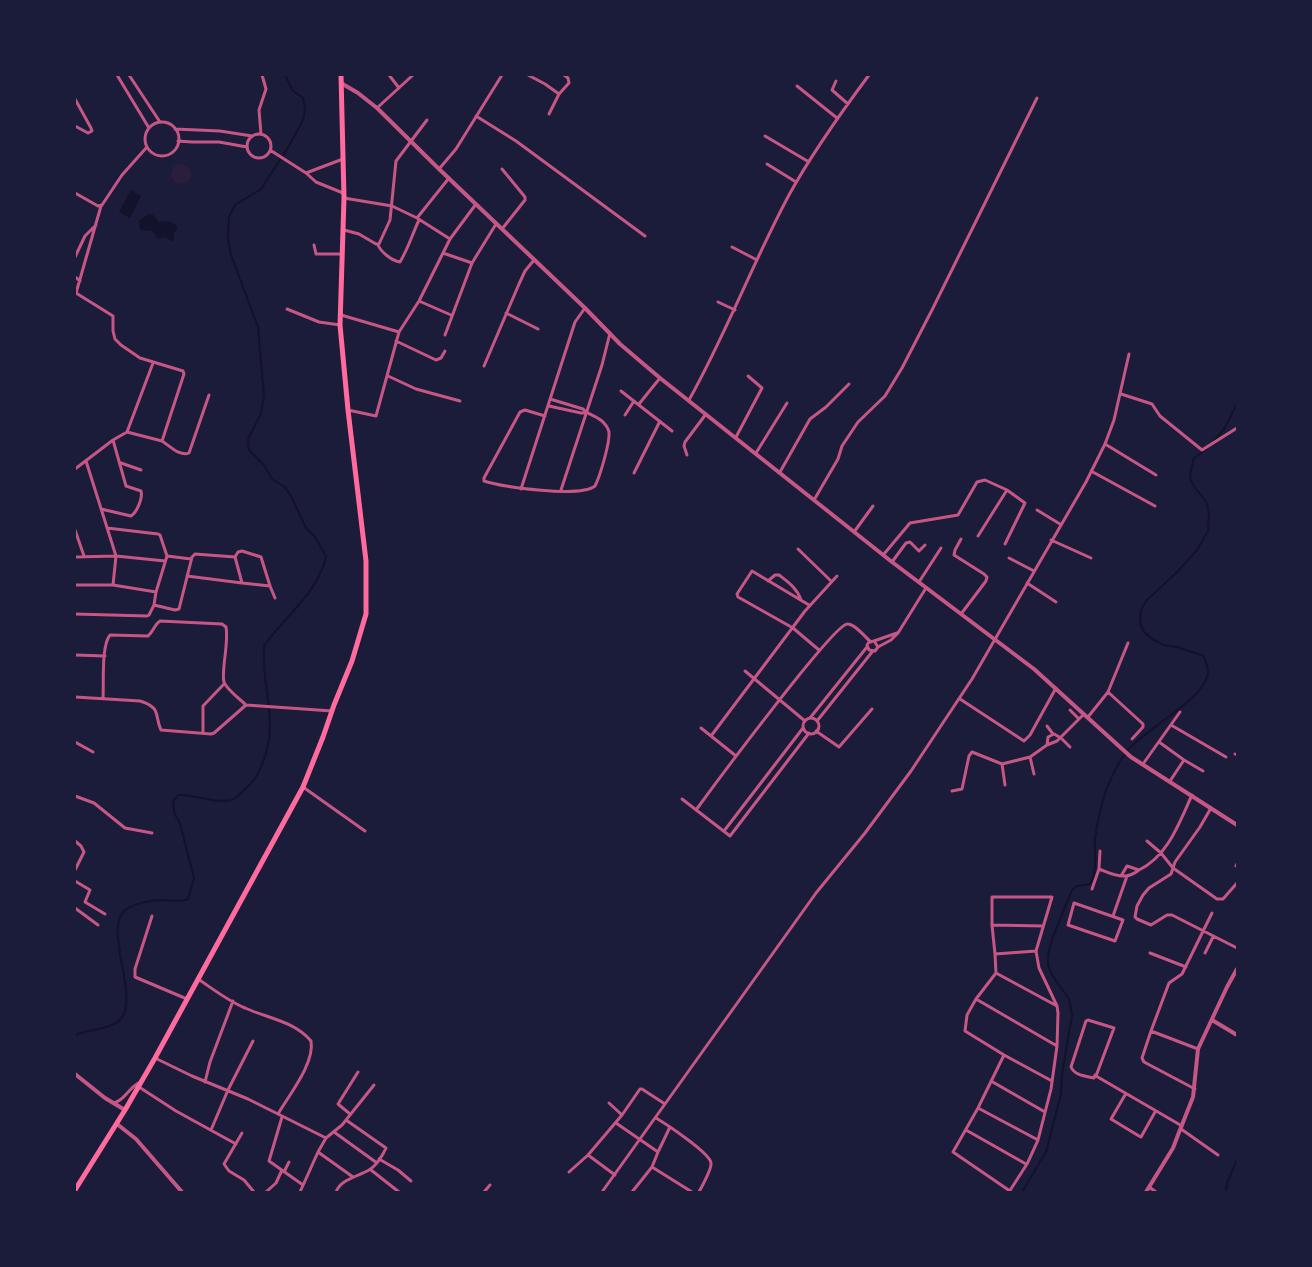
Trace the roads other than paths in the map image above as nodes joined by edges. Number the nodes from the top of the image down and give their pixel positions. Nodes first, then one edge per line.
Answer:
1 (117, 75) edge
2 (129, 75) edge
3 (262, 75) edge
4 (341, 75) edge
5 (388, 75) edge
6 (413, 75) edge
7 (502, 75) edge
8 (528, 75) edge
9 (564, 75) edge
10 (869, 75) edge
11 (836, 81) dead end
12 (341, 84) junction
13 (797, 86) dead end
14 (399, 88) junction
15 (558, 94) junction
16 (1037, 98) dead end
17 (75, 99) edge
18 (848, 104) junction
19 (78, 105) junction
20 (377, 108) junction
21 (75, 112) edge
22 (549, 114) dead end
23 (476, 116) junction
24 (837, 118) junction
25 (427, 120) dead end
26 (160, 123) junction
27 (75, 126) edge
28 (149, 128) junction
29 (174, 128) junction
30 (261, 134) junction
31 (252, 136) junction
32 (765, 136) dead end
33 (178, 140) junction
34 (411, 142) junction
35 (147, 147) junction
36 (247, 147) junction
37 (270, 150) junction
38 (344, 158) junction
39 (809, 162) junction
40 (767, 164) dead end
41 (439, 169) junction
42 (502, 169) dead end
43 (306, 173) junction
44 (448, 178) junction
45 (796, 182) junction
46 (75, 193) edge
47 (344, 196) junction
48 (476, 204) junction
49 (101, 206) junction
50 (392, 206) junction
51 (418, 219) junction
52 (97, 224) junction
53 (496, 224) junction
54 (502, 228) junction
55 (344, 230) junction
56 (645, 236) dead end
57 (450, 238) junction
58 (314, 245) dead end
59 (378, 245) junction
60 (732, 247) dead end
61 (443, 253) junction
62 (343, 254) junction
63 (75, 257) edge
64 (534, 260) junction
65 (757, 260) junction
66 (472, 263) junction
67 (75, 277) edge
68 (80, 281) junction
69 (76, 293) edge
70 (419, 301) junction
71 (718, 302) dead end
72 (585, 308) junction
73 (287, 309) dead end
74 (734, 310) junction
75 (506, 313) junction
76 (340, 315) junction
77 (451, 315) junction
78 (340, 325) junction
79 (538, 329) dead end
80 (399, 332) junction
81 (610, 332) junction
82 (445, 335) dead end
83 (396, 341) junction
84 (445, 351) dead end
85 (1129, 354) dead end
86 (153, 363) junction
87 (484, 366) dead end
88 (388, 376) junction
89 (748, 376) dead end
90 (660, 378) junction
91 (849, 384) dead end
92 (621, 391) dead end
93 (1120, 394) junction
94 (209, 395) dead end
95 (550, 399) junction
96 (689, 400) junction
97 (460, 401) dead end
98 (634, 402) junction
99 (787, 402) dead end
100 (639, 404) junction
101 (549, 406) junction
102 (348, 410) junction
103 (586, 412) junction
104 (706, 414) junction
105 (625, 415) dead end
106 (545, 416) junction
107 (660, 421) junction
108 (1237, 428) edge
109 (672, 431) dead end
110 (127, 432) junction
111 (736, 438) junction
112 (113, 440) junction
113 (162, 441) junction
114 (1105, 444) junction
115 (756, 453) junction
116 (687, 455) dead end
117 (86, 461) junction
118 (120, 463) junction
119 (75, 469) edge
120 (141, 470) dead end
121 (1091, 471) junction
122 (780, 472) junction
123 (634, 473) dead end
124 (1156, 476) dead end
125 (521, 489) junction
126 (561, 490) junction
127 (1007, 490) junction
128 (814, 500) junction
129 (874, 506) dead end
130 (1155, 506) dead end
131 (101, 509) junction
132 (1037, 510) dead end
133 (1060, 524) junction
134 (106, 528) junction
135 (75, 530) edge
136 (854, 532) junction
137 (978, 536) dead end
138 (961, 539) dead end
139 (1051, 540) junction
140 (1005, 544) dead end
141 (925, 545) dead end
142 (940, 548) dead end
143 (798, 549) dead end
144 (884, 554) junction
145 (84, 556) junction
146 (116, 556) junction
147 (167, 556) junction
148 (75, 557) edge
149 (235, 557) junction
150 (1009, 558) dead end
151 (1091, 558) dead end
152 (191, 559) junction
153 (165, 561) junction
154 (892, 562) junction
155 (1034, 571) junction
156 (187, 576) junction
157 (837, 576) dead end
158 (768, 581) junction
159 (831, 581) junction
160 (919, 582) junction
161 (242, 583) junction
162 (1027, 583) junction
163 (75, 585) edge
164 (113, 585) junction
165 (270, 586) junction
166 (926, 588) junction
167 (156, 592) junction
168 (275, 598) dead end
169 (802, 601) junction
170 (1056, 602) dead end
171 (154, 605) junction
172 (810, 605) junction
173 (75, 614) edge
174 (961, 614) junction
175 (793, 628) junction
176 (898, 632) junction
177 (995, 639) junction
178 (872, 642) junction
179 (1128, 644) dead end
180 (867, 647) junction
181 (878, 647) junction
182 (819, 650) junction
183 (873, 652) junction
184 (75, 655) edge
185 (105, 656) junction
186 (745, 671) dead end
187 (754, 680) junction
188 (224, 684) junction
189 (1056, 688) junction
190 (1108, 692) junction
191 (75, 697) edge
192 (103, 698) junction
193 (960, 699) junction
194 (779, 701) junction
195 (246, 705) junction
196 (872, 709) dead end
197 (1070, 710) dead end
198 (332, 711) junction
199 (1180, 712) dead end
200 (1086, 715) junction
201 (810, 718) junction
202 (1079, 719) junction
203 (805, 721) junction
204 (817, 721) junction
205 (1171, 725) junction
206 (1047, 726) dead end
207 (701, 728) dead end
208 (803, 728) junction
209 (816, 731) junction
210 (203, 733) junction
211 (809, 733) junction
212 (1054, 734) junction
213 (711, 736) junction
214 (1060, 738) junction
215 (1132, 739) dead end
216 (75, 742) edge
217 (1159, 742) junction
218 (1046, 745) junction
219 (1070, 747) dead end
220 (93, 752) dead end
221 (736, 756) junction
222 (1226, 757) dead end
223 (1030, 758) junction
224 (1184, 760) junction
225 (1002, 764) junction
226 (1144, 764) junction
227 (1202, 771) dead end
228 (1034, 774) dead end
229 (764, 779) junction
230 (1170, 781) junction
231 (771, 783) junction
232 (1005, 785) dead end
233 (303, 787) junction
234 (952, 792) dead end
235 (75, 796) edge
236 (1192, 796) junction
237 (682, 799) dead end
238 (1211, 808) junction
239 (696, 810) junction
240 (1237, 825) edge
241 (365, 831) dead end
242 (724, 831) junction
243 (152, 833) dead end
244 (75, 841) edge
245 (1147, 841) dead end
246 (1100, 850) dead end
247 (1161, 853) junction
248 (1172, 868) junction
249 (1099, 869) junction
250 (75, 870) edge
251 (1139, 870) junction
252 (1122, 876) junction
253 (1127, 876) junction
254 (75, 881) edge
255 (1237, 883) edge
256 (1092, 889) dead end
257 (75, 908) edge
258 (1212, 912) dead end
259 (104, 914) dead end
260 (152, 916) dead end
261 (1113, 916) junction
262 (98, 924) dead end
263 (992, 925) junction
264 (1043, 926) junction
265 (1202, 932) junction
266 (1213, 937) junction
267 (1237, 948) edge
268 (1036, 951) junction
269 (1150, 953) dead end
270 (1205, 953) dead end
271 (995, 954) junction
272 (1186, 967) junction
273 (1237, 969) edge
274 (996, 973) junction
275 (198, 979) junction
276 (187, 999) junction
277 (976, 999) junction
278 (232, 1001) junction
279 (1057, 1006) junction
280 (1212, 1020) junction
281 (1150, 1031) junction
282 (1237, 1035) edge
283 (253, 1041) dead end
284 (1057, 1046) junction
285 (1198, 1049) junction
286 (1004, 1055) junction
287 (155, 1058) junction
288 (358, 1072) dead end
289 (75, 1074) edge
290 (1095, 1076) junction
291 (991, 1081) junction
292 (1052, 1081) junction
293 (205, 1082) junction
294 (140, 1084) junction
295 (374, 1085) dead end
296 (1195, 1089) junction
297 (228, 1090) junction
298 (1125, 1095) junction
299 (609, 1103) dead end
300 (113, 1104) junction
301 (665, 1104) junction
302 (978, 1108) junction
303 (125, 1110) junction
304 (1045, 1112) junction
305 (1155, 1112) junction
306 (278, 1114) junction
307 (350, 1114) junction
308 (622, 1115) junction
309 (282, 1116) junction
310 (656, 1118) junction
311 (346, 1120) junction
312 (616, 1123) junction
313 (117, 1124) junction
314 (670, 1127) junction
315 (1181, 1127) junction
316 (211, 1130) junction
317 (966, 1130) junction
318 (334, 1132) junction
319 (242, 1133) dead end
320 (326, 1138) junction
321 (640, 1139) junction
322 (1038, 1140) junction
323 (236, 1144) junction
324 (318, 1152) junction
325 (658, 1152) junction
326 (588, 1155) junction
327 (1218, 1155) dead end
328 (378, 1161) junction
329 (289, 1162) dead end
330 (1027, 1164) junction
331 (652, 1167) junction
332 (371, 1170) junction
333 (283, 1171) junction
334 (569, 1172) dead end
335 (615, 1176) junction
336 (353, 1178) junction
337 (411, 1181) dead end
338 (490, 1184) dead end
339 (303, 1185) junction
340 (1149, 1187) junction
341 (75, 1190) edge
342 (1009, 1191) edge
343 (182, 1192) edge
344 (254, 1192) edge
345 (266, 1192) edge
346 (300, 1192) edge
347 (336, 1192) edge
348 (399, 1192) edge
349 (484, 1192) edge
350 (602, 1192) edge
351 (632, 1192) edge
352 (692, 1192) edge
353 (699, 1192) edge
354 (1147, 1192) edge
355 (1156, 1192) edge

1 - 28 street
2 - 26 street
3 - 30 street
4 - 12 main road
5 - 14 street
6 - 14 street
7 - 23 street
8 - 15 street
9 - 15 street
10 - 18 street
11 - 18 street
12 - 20 street
12 - 38 main road
13 - 24 street
14 - 20 street
15 - 22 street
16 - 128 street
17 - 19 street
18 - 24 street
19 - 21 street
19 - 27 street
20 - 34 street
23 - 41 street
23 - 56 street
24 - 39 street
25 - 34 street
26 - 28 street
26 - 29 street
28 - 35 street
29 - 31 street
29 - 33 street
30 - 31 street
30 - 37 street
31 - 36 street
32 - 39 street
33 - 35 street
33 - 36 street
34 - 41 street
34 - 50 street
35 - 49 street
36 - 37 street
37 - 43 street
38 - 43 street
38 - 47 main road
39 - 45 street
40 - 45 street
41 - 44 street
42 - 54 street
43 - 47 street
44 - 48 street
44 - 51 street
45 - 65 street
46 - 49 street
47 - 50 street
47 - 55 main road
48 - 53 street
48 - 57 street
49 - 52 street
50 - 51 street
50 - 59 street
51 - 57 street
51 - 59 street
52 - 63 street
52 - 68 street
53 - 54 street
53 - 66 street
54 - 64 street
55 - 59 street
55 - 62 main road
57 - 61 street
58 - 62 street
60 - 65 street
61 - 66 street
61 - 70 street
62 - 76 main road
64 - 72 street
64 - 75 street
65 - 74 street
66 - 77 street
67 - 68 street
68 - 69 street
69 - 86 street
70 - 77 street
70 - 80 street
71 - 74 street
72 - 81 street
72 - 95 street
73 - 78 street
74 - 96 street
75 - 79 street
75 - 87 street
76 - 78 main road
76 - 80 street
77 - 82 street
78 - 102 main road
80 - 83 street
81 - 90 street
81 - 103 street
83 - 84 street
83 - 88 street
85 - 93 street
86 - 110 street
86 - 113 street
88 - 97 street
88 - 102 street
89 - 111 street
90 - 96 street
90 - 100 street
91 - 122 street
92 - 98 street
93 - 108 street
93 - 114 street
94 - 113 street
95 - 101 street
95 - 103 street
96 - 104 street
98 - 100 street
98 - 105 street
99 - 115 street
100 - 107 street
101 - 103 street
101 - 106 street
102 - 198 main road
103 - 126 street
103 - 126 street
104 - 111 street
104 - 116 street
106 - 125 street
106 - 125 street
107 - 109 street
107 - 123 street
110 - 112 street
110 - 113 street
111 - 115 street
112 - 117 street
112 - 118 street
114 - 121 street
114 - 124 street
115 - 122 street
117 - 119 street
117 - 131 street
118 - 120 street
118 - 131 street
121 - 130 street
121 - 133 street
122 - 128 street
125 - 126 street
127 - 137 street
127 - 140 street
127 - 144 street
128 - 136 street
129 - 136 street
131 - 134 street
132 - 133 street
133 - 139 street
134 - 146 street
134 - 147 street
135 - 145 street
136 - 144 street
138 - 174 street
139 - 151 street
139 - 155 street
141 - 154 street
142 - 160 street
143 - 159 street
144 - 154 street
145 - 146 street
145 - 148 street
146 - 153 street
146 - 164 street
147 - 152 street
147 - 153 street
149 - 152 street
149 - 161 street
149 - 165 street
150 - 155 street
152 - 156 street
153 - 167 street
154 - 160 street
155 - 162 street
156 - 161 street
156 - 171 street
157 - 159 street
158 - 169 street
158 - 169 street
158 - 175 street
159 - 172 street
160 - 166 street
161 - 165 street
162 - 170 street
162 - 177 street
163 - 164 street
164 - 167 street
165 - 168 street
166 - 174 street
166 - 176 street
167 - 171 street
169 - 172 street
171 - 173 street
172 - 175 street
174 - 177 street
175 - 182 street
175 - 187 street
176 - 178 street
176 - 181 street
177 - 189 street
177 - 193 street
178 - 180 street
178 - 181 street
178 - 182 street
179 - 190 street
180 - 183 street
180 - 201 street
181 - 183 street
182 - 194 street
183 - 204 street
184 - 185 street
185 - 188 street
185 - 192 street
186 - 187 street
187 - 194 street
187 - 213 street
188 - 195 street
188 - 210 street
189 - 193 street
189 - 200 street
190 - 200 street
190 - 215 street
191 - 192 street
192 - 210 street
193 - 301 street
194 - 203 street
194 - 221 street
195 - 198 street
195 - 210 street
196 - 209 street
197 - 202 street
198 - 233 main road
199 - 205 street
200 - 202 street
200 - 226 street
201 - 203 street
201 - 204 street
202 - 214 street
203 - 208 street
204 - 209 street
205 - 217 street
205 - 222 street
206 - 212 street
207 - 213 street
208 - 211 street
208 - 229 street
209 - 211 street
211 - 231 street
212 - 214 street
212 - 218 street
213 - 221 street
214 - 218 street
214 - 219 street
216 - 220 street
217 - 224 street
217 - 226 street
218 - 223 street
221 - 239 street
223 - 225 street
223 - 228 street
224 - 227 street
224 - 230 street
225 - 232 street
225 - 234 street
226 - 230 street
229 - 231 street
229 - 242 street
230 - 236 street
231 - 242 street
233 - 241 street
233 - 275 main road
235 - 243 street
236 - 238 street
236 - 247 street
237 - 239 street
238 - 240 street
238 - 248 street
239 - 242 street
244 - 250 street
245 - 247 street
246 - 249 street
247 - 248 street
247 - 251 street
248 - 255 street
248 - 265 street
249 - 252 street
249 - 256 street
251 - 252 street
251 - 253 street
252 - 253 street
253 - 261 street
254 - 259 street
257 - 262 street
258 - 265 street
260 - 276 street
261 - 261 street
263 - 264 street
263 - 264 street
263 - 271 street
264 - 268 street
265 - 266 street
265 - 272 street
266 - 267 street
266 - 270 street
268 - 271 street
268 - 279 street
269 - 272 street
271 - 274 street
272 - 281 street
273 - 280 street
274 - 277 street
274 - 279 street
275 - 276 main road
275 - 278 street
276 - 287 main road
277 - 284 street
277 - 286 street
278 - 293 street
278 - 306 street
279 - 284 street
280 - 282 street
280 - 285 street
281 - 285 street
281 - 296 street
283 - 297 street
284 - 292 street
285 - 296 street
286 - 291 street
286 - 292 street
287 - 293 street
287 - 294 main road
288 - 307 street
289 - 300 street
290 - 290 street
290 - 298 street
290 - 315 street
291 - 302 street
291 - 304 street
292 - 304 street
293 - 297 street
294 - 300 street
294 - 303 main road
294 - 316 street
295 - 307 street
296 - 315 street
297 - 306 street
297 - 316 street
298 - 305 street
298 - 305 street
299 - 308 street
300 - 303 street
301 - 308 street
301 - 310 street
302 - 317 street
302 - 322 street
303 - 313 main road
304 - 322 street
305 - 315 street
306 - 309 street
307 - 311 street
308 - 312 street
309 - 320 street
309 - 333 street
310 - 314 street
310 - 321 street
311 - 318 street
311 - 328 street
312 - 321 street
312 - 326 street
313 - 341 main road
313 - 343 street
314 - 325 street
314 - 353 street
315 - 327 street
315 - 340 street
316 - 323 street
317 - 330 street
317 - 342 street
318 - 320 street
318 - 328 street
319 - 323 street
320 - 324 street
321 - 325 street
321 - 335 street
322 - 330 street
323 - 344 street
324 - 336 street
324 - 339 street
325 - 331 street
326 - 334 street
326 - 335 street
328 - 332 street
328 - 337 street
329 - 333 street
330 - 342 street
331 - 351 street
331 - 352 street
332 - 336 street
332 - 348 street
333 - 339 street
333 - 345 street
335 - 350 street
336 - 347 street
338 - 349 street
339 - 346 street
340 - 354 street
340 - 355 street

